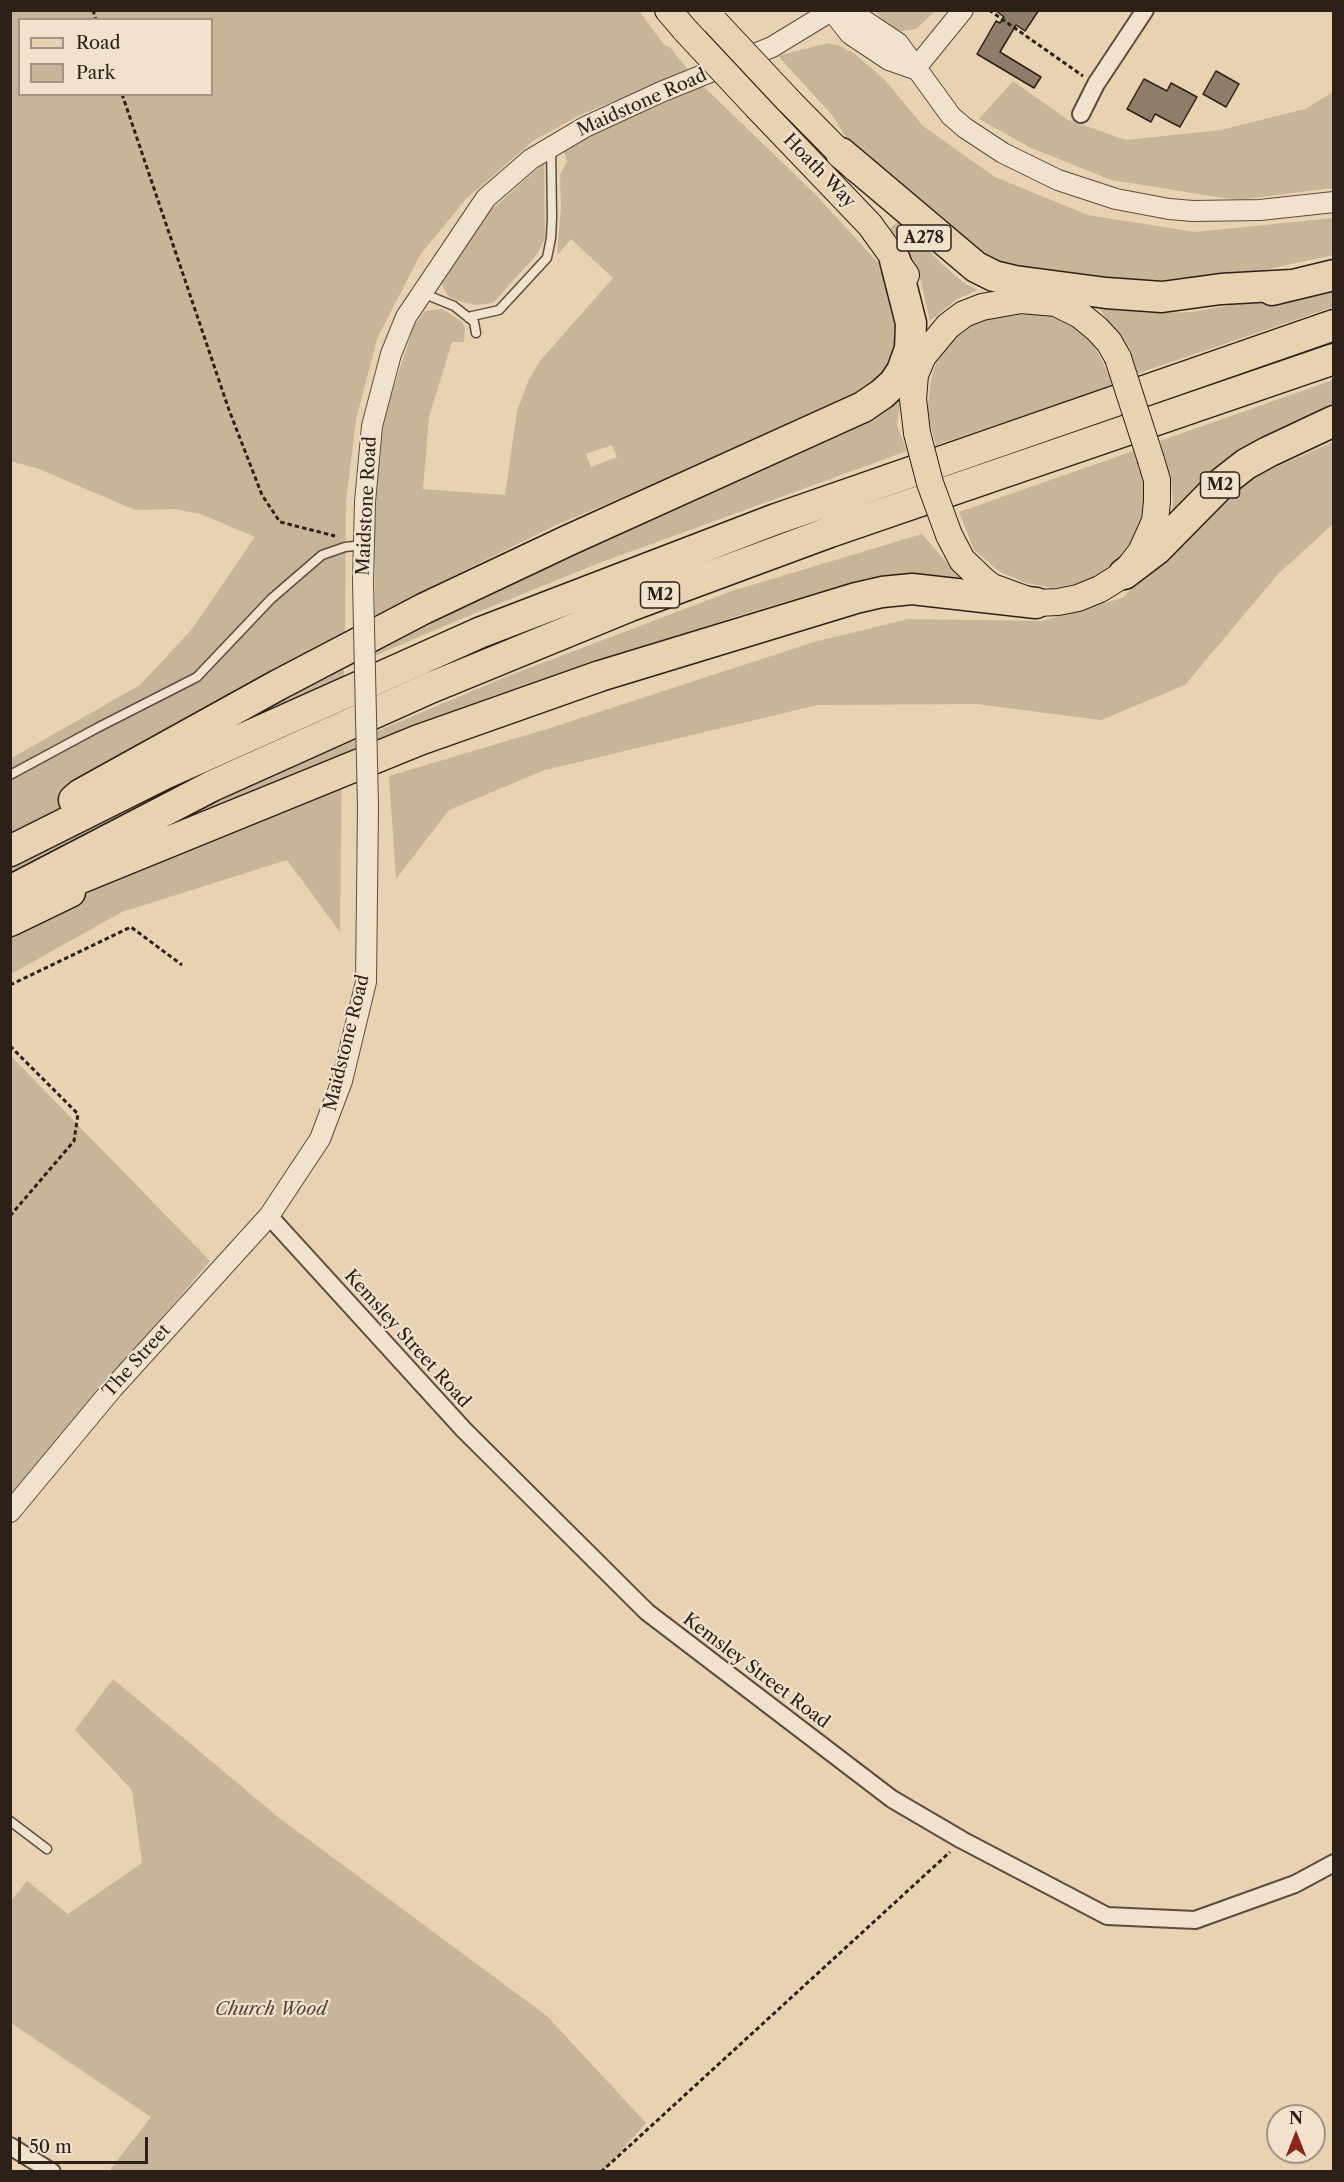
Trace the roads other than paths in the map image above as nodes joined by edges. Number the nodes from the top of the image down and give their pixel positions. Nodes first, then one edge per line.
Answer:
1 (668, 10) edge
2 (963, 10) edge
3 (1145, 10) edge
4 (831, 11) edge
5 (710, 16) edge
6 (915, 69) junction
7 (1082, 114) dead end
8 (551, 147) junction
9 (841, 153) junction
10 (1334, 202) edge
11 (895, 260) junction
12 (1334, 275) edge
13 (1292, 285) junction
14 (421, 292) junction
15 (1021, 300) junction
16 (1056, 303) junction
17 (468, 317) junction
18 (1334, 325) edge
19 (476, 333) dead end
20 (1334, 359) edge
21 (919, 366) junction
22 (836, 420) junction
23 (1334, 421) edge
24 (354, 542) junction
25 (1124, 574) junction
26 (1036, 603) junction
27 (10, 775) edge
28 (18, 848) edge
29 (102, 869) junction
30 (10, 891) edge
31 (10, 909) edge
32 (10, 921) edge
33 (269, 1216) junction
34 (10, 1512) edge
35 (10, 1821) edge
36 (47, 1849) dead end
37 (1334, 1863) edge
38 (10, 2146) edge
39 (52, 2172) edge

1 - 11 main road, Hoath Way / A278, bridge
2 - 6 street
3 - 7 street
4 - 6 street
4 - 8 street, Maidstone Road
5 - 9 main road, Hoath Way / A278, bridge
6 - 10 street
8 - 14 street, Maidstone Road
8 - 17 lane
9 - 13 highway
9 - 15 main road, Hoath Way / A278
11 - 21 main road, Hoath Way / A278
11 - 22 highway, M2
12 - 13 highway
13 - 16 highway
14 - 17 lane
14 - 24 street, Maidstone Road
15 - 16 main road
15 - 21 main road
16 - 25 main road, bridge
17 - 19 lane
18 - 28 highway, M2
20 - 30 highway, M2
21 - 22 highway, M2
21 - 26 main road, Hoath Way, bridge
22 - 28 highway, M2
23 - 25 highway, M2
24 - 27 lane
24 - 33 street, Maidstone Road, bridge
25 - 26 main road
26 - 29 highway
29 - 31 highway
29 - 32 highway
33 - 34 street, The Street
33 - 37 street, Kemsley Street Road
35 - 36 lane
38 - 39 street

